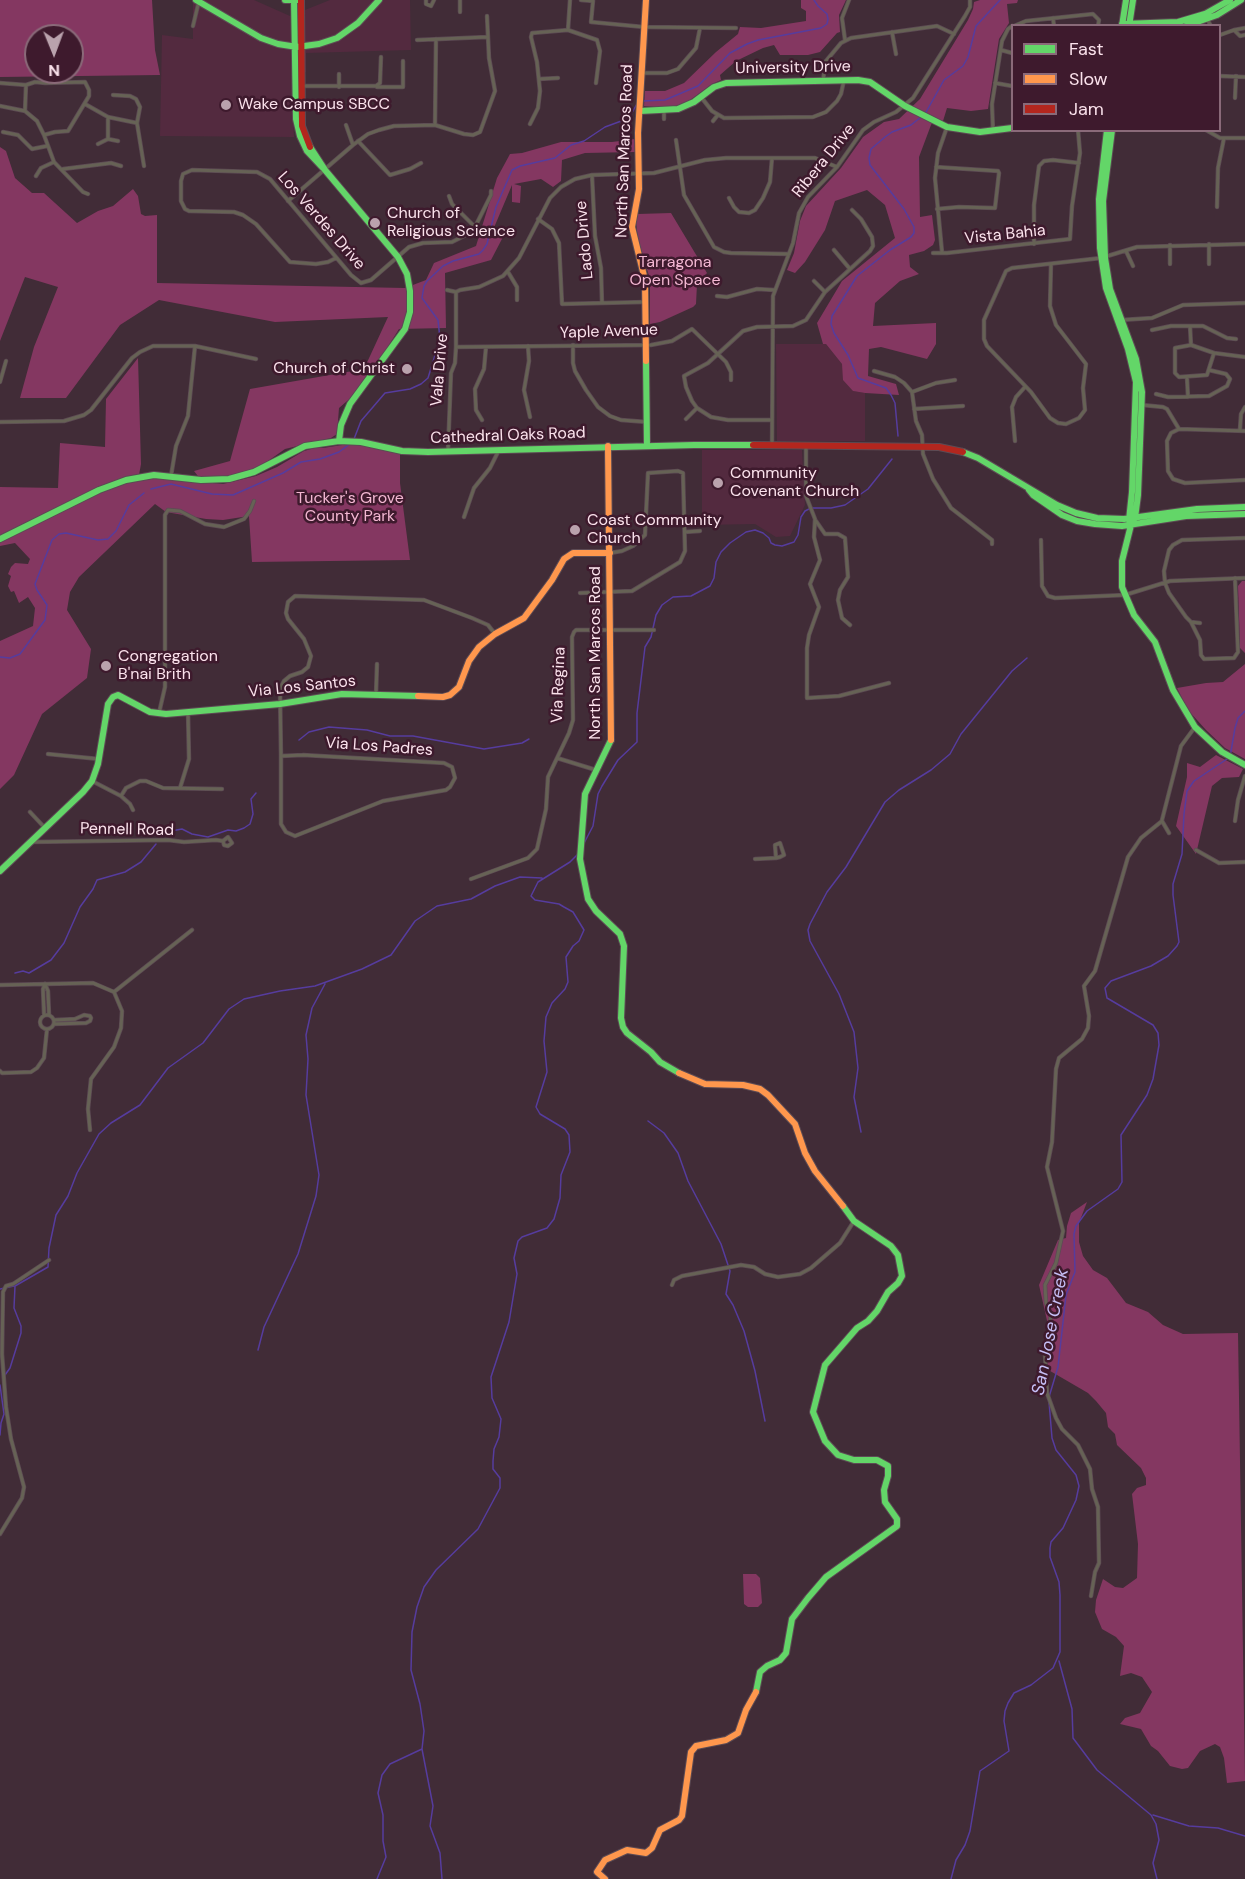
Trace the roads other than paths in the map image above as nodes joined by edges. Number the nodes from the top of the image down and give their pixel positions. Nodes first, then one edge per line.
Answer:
1 (285, 0) edge
2 (294, 0) edge
3 (301, 0) edge
4 (379, 0) edge
5 (426, 0) edge
6 (434, 0) edge
7 (460, 0) edge
8 (570, 0) edge
9 (581, 0) edge
10 (646, 0) edge
11 (849, 0) edge
12 (970, 0) edge
13 (1125, 0) edge
14 (1133, 0) edge
15 (1230, 0) edge
16 (1241, 0) edge
17 (198, 1) edge
18 (460, 12) dead end
19 (487, 16) dead end
20 (1053, 18) junction
21 (1208, 21) edge
22 (1018, 24) edge
23 (1054, 24) edge
24 (1098, 24) edge
25 (1125, 24) edge
26 (1125, 24) edge
27 (1147, 24) edge
28 (194, 26) dead end
29 (644, 27) junction
30 (700, 28) junction
31 (736, 28) dead end
32 (1011, 28) edge
33 (1245, 28) edge
34 (568, 30) junction
35 (1234, 30) junction
36 (892, 32) junction
37 (954, 34) junction
38 (1221, 35) edge
39 (1245, 36) edge
40 (487, 37) junction
41 (436, 39) junction
42 (417, 40) dead end
43 (845, 40) junction
44 (297, 46) junction
45 (1000, 50) junction
46 (1011, 53) edge
47 (896, 54) dead end
48 (381, 57) dead end
49 (403, 61) dead end
50 (641, 73) junction
51 (339, 74) dead end
52 (1221, 76) edge
53 (1236, 76) junction
54 (1245, 77) edge
55 (558, 78) dead end
56 (539, 79) junction
57 (823, 80) junction
58 (844, 80) junction
59 (0, 83) edge
60 (596, 83) dead end
61 (995, 83) junction
62 (26, 85) junction
63 (297, 86) junction
64 (376, 86) junction
65 (1011, 86) edge
66 (339, 87) junction
67 (113, 95) dead end
68 (701, 96) junction
69 (1234, 98) dead end
70 (85, 104) junction
71 (640, 104) junction
72 (0, 106) edge
73 (905, 106) junction
74 (26, 111) junction
75 (664, 111) junction
76 (717, 116) junction
77 (108, 117) junction
78 (664, 119) dead end
79 (713, 121) dead end
80 (137, 123) junction
81 (531, 124) dead end
82 (346, 125) dead end
83 (435, 126) junction
84 (947, 127) junction
85 (1011, 128) edge
86 (993, 131) junction
87 (3, 132) dead end
88 (1078, 132) edge
89 (1107, 132) edge
90 (1112, 132) edge
91 (1210, 132) edge
92 (44, 135) junction
93 (1224, 138) junction
94 (1245, 138) edge
95 (108, 139) junction
96 (676, 140) dead end
97 (118, 141) dead end
98 (358, 141) junction
99 (98, 144) dead end
100 (353, 145) junction
101 (47, 146) junction
102 (772, 158) junction
103 (54, 162) junction
104 (421, 163) dead end
105 (1079, 164) junction
106 (121, 166) dead end
107 (144, 166) dead end
108 (681, 167) junction
109 (837, 167) junction
110 (936, 167) junction
111 (63, 169) junction
112 (324, 169) junction
113 (639, 174) junction
114 (36, 176) dead end
115 (592, 176) junction
116 (491, 191) dead end
117 (88, 194) dead end
118 (449, 196) dead end
119 (729, 198) dead end
120 (288, 201) junction
121 (1217, 207) dead end
122 (937, 209) junction
123 (852, 210) dead end
124 (538, 219) junction
125 (475, 227) junction
126 (1034, 244) junction
127 (1209, 244) junction
128 (1245, 244) edge
129 (1170, 245) junction
130 (834, 250) dead end
131 (1126, 251) junction
132 (942, 252) junction
133 (933, 253) dead end
134 (789, 254) junction
135 (398, 257) junction
136 (336, 258) junction
137 (1103, 258) junction
138 (1051, 264) junction
139 (1170, 264) dead end
140 (1209, 264) dead end
141 (1133, 266) dead end
142 (850, 268) junction
143 (508, 272) junction
144 (814, 282) dead end
145 (447, 290) dead end
146 (774, 290) junction
147 (456, 292) junction
148 (825, 292) junction
149 (717, 296) dead end
150 (518, 300) dead end
151 (645, 302) junction
152 (602, 303) junction
153 (1245, 303) edge
154 (1119, 320) junction
155 (773, 326) junction
156 (1190, 326) junction
157 (1152, 330) dead end
158 (1236, 339) dead end
159 (573, 345) junction
160 (646, 345) junction
161 (1191, 345) junction
162 (195, 346) junction
163 (528, 346) junction
164 (486, 347) junction
165 (456, 348) junction
166 (1214, 353) junction
167 (719, 354) junction
168 (1245, 357) edge
169 (256, 359) dead end
170 (6, 361) dead end
171 (1209, 370) junction
172 (874, 371) dead end
173 (1187, 378) junction
174 (731, 380) dead end
175 (955, 380) dead end
176 (0, 382) edge
177 (1025, 387) junction
178 (912, 392) junction
179 (1156, 394) dead end
180 (1188, 397) junction
181 (1139, 405) junction
182 (963, 406) dead end
183 (1245, 407) edge
184 (697, 408) junction
185 (914, 409) junction
186 (530, 417) dead end
187 (686, 419) dead end
188 (482, 420) dead end
189 (772, 420) junction
190 (0, 422) edge
191 (646, 422) junction
192 (1179, 429) junction
193 (1240, 429) junction
194 (1245, 431) edge
195 (339, 441) junction
196 (1015, 441) dead end
197 (608, 446) junction
198 (647, 446) junction
199 (772, 446) junction
200 (806, 446) junction
201 (922, 447) junction
202 (499, 449) junction
203 (448, 451) junction
204 (171, 476) junction
205 (1245, 480) edge
206 (254, 501) dead end
207 (1245, 507) edge
208 (1245, 514) edge
209 (464, 517) dead end
210 (815, 519) junction
211 (1132, 521) junction
212 (700, 531) dead end
213 (685, 532) junction
214 (1245, 538) edge
215 (0, 539) edge
216 (1041, 540) dead end
217 (992, 544) dead end
218 (610, 553) junction
219 (1235, 578) junction
220 (1245, 578) edge
221 (1164, 583) junction
222 (580, 593) dead end
223 (611, 593) junction
224 (1125, 595) junction
225 (1191, 622) junction
226 (1200, 623) dead end
227 (849, 624) dead end
228 (611, 630) junction
229 (652, 630) dead end
230 (495, 634) junction
231 (377, 664) dead end
232 (889, 683) dead end
233 (376, 694) junction
234 (280, 704) junction
235 (188, 712) junction
236 (159, 713) junction
237 (1195, 727) junction
238 (48, 754) dead end
239 (281, 756) junction
240 (557, 758) junction
241 (99, 759) junction
242 (1242, 764) edge
243 (597, 770) junction
244 (1245, 776) edge
245 (92, 781) junction
246 (180, 788) junction
247 (222, 789) dead end
248 (121, 796) junction
249 (134, 810) dead end
250 (30, 812) dead end
251 (1162, 821) junction
252 (1234, 821) dead end
253 (45, 828) junction
254 (1169, 833) dead end
255 (223, 841) dead end
256 (31, 842) junction
257 (1196, 850) dead end
258 (776, 858) junction
259 (755, 859) dead end
260 (1245, 861) edge
261 (0, 871) edge
262 (471, 879) dead end
263 (192, 930) dead end
264 (45, 984) junction
265 (0, 985) edge
266 (114, 992) junction
267 (44, 1015) junction
268 (49, 1015) junction
269 (54, 1022) junction
270 (70, 1022) junction
271 (46, 1029) junction
272 (1, 1073) edge
273 (90, 1130) dead end
274 (854, 1221) junction
275 (49, 1260) dead end
276 (672, 1285) dead end
277 (0, 1534) edge
278 (1091, 1596) dead end
279 (605, 1879) edge

1 - 2 main road
2 - 3 main road
2 - 44 main road
3 - 44 main road
4 - 44 main road
5 - 6 street
7 - 18 street
8 - 34 street
9 - 29 street
10 - 29 main road, North San Marcos Road
11 - 43 street
12 - 37 street, Ribera Drive
13 - 25 main road
14 - 26 main road
15 - 21 main road
16 - 21 main road
17 - 28 street
17 - 44 main road
19 - 40 street
20 - 22 street
20 - 23 street
20 - 24 street
21 - 27 main road
29 - 30 street
29 - 50 main road, North San Marcos Road
30 - 31 street
30 - 50 street
32 - 45 street
33 - 35 street
34 - 56 street
34 - 60 street
35 - 38 street
35 - 39 street
36 - 37 street
36 - 43 street
36 - 47 street
37 - 73 street, Ribera Drive
40 - 41 street
40 - 83 street
41 - 42 street
41 - 83 street
43 - 57 street
44 - 63 main road
45 - 46 street
45 - 61 street
48 - 64 street
49 - 64 street
50 - 71 main road, North San Marcos Road
51 - 66 street
52 - 53 street
53 - 54 street
53 - 69 street
55 - 56 street
56 - 81 street
57 - 58 main road, University Drive
57 - 68 main road, University Drive
58 - 73 main road, University Drive
58 - 76 street
59 - 62 street
61 - 65 street
61 - 86 street
62 - 70 street
62 - 74 street
63 - 66 street
63 - 112 main road
64 - 66 street
67 - 80 street
68 - 75 main road, University Drive
68 - 76 street
70 - 77 street
70 - 92 street
71 - 75 main road, University Drive
71 - 113 main road, North San Marcos Road
72 - 74 street
73 - 84 main road, University Drive
73 - 109 street, Ribera Drive
74 - 92 street
75 - 78 street
76 - 79 street
77 - 80 street
77 - 95 street
80 - 107 street
82 - 100 street
83 - 98 street
84 - 86 main road, University Drive
84 - 110 street
85 - 86 main road, University Drive
87 - 101 street
88 - 105 street
89 - 137 main road
90 - 137 main road
91 - 93 street
92 - 101 street
93 - 94 street
93 - 121 street
95 - 97 street
95 - 99 street
96 - 108 street
98 - 100 street
98 - 104 street
100 - 112 street
101 - 103 street
102 - 108 street
102 - 109 street
102 - 119 street
103 - 111 street
103 - 114 street
105 - 126 street, Vista Bahia
105 - 126 street
106 - 111 street
108 - 113 street
108 - 134 street
109 - 134 street, Ribera Drive
110 - 122 street
110 - 122 street
111 - 117 street
112 - 120 street
112 - 135 main road
113 - 115 street
113 - 151 main road, North San Marcos Road
115 - 124 street
115 - 152 street, Lado Drive
116 - 125 street
118 - 125 street
120 - 136 street, Los Verdes Drive
120 - 136 street, Los Verdes Drive
122 - 132 street
123 - 142 street
124 - 143 street
124 - 152 street
125 - 135 street
126 - 132 street, Vista Bahia
127 - 128 street, Vista Bahia
127 - 129 street, Vista Bahia
127 - 140 street
129 - 131 street, Vista Bahia
129 - 139 street
130 - 142 street
131 - 137 street, Vista Bahia
131 - 141 street
132 - 133 street, Vista Bahia
134 - 146 street, Ribera Drive
135 - 136 street, Los Verdes Drive
135 - 195 main road
137 - 138 street, Vista Bahia
137 - 154 main road
138 - 177 street, Vista Bahia
138 - 177 street
142 - 148 street
143 - 147 street
143 - 150 street
144 - 148 street
145 - 147 street
146 - 149 street
146 - 155 street, Ribera Drive
147 - 165 street, Vala Drive
148 - 155 street
151 - 152 street
151 - 160 main road, North San Marcos Road
153 - 154 street
154 - 181 main road
155 - 167 street
155 - 189 street, Ribera Drive
156 - 157 street
156 - 158 street
156 - 161 street
159 - 160 street, Yaple Avenue
159 - 163 street, Yaple Avenue
159 - 191 street
160 - 167 street, Yaple Avenue
160 - 191 main road, North San Marcos Road
161 - 166 street
161 - 173 street
162 - 169 street
162 - 190 street
162 - 204 street
163 - 164 street, Yaple Avenue
163 - 186 street
164 - 165 street, Yaple Avenue
164 - 188 street
165 - 203 street, Vala Drive
166 - 168 street
166 - 171 street
167 - 174 street, Yaple Avenue
167 - 184 street
170 - 176 street
171 - 173 street
171 - 180 street
172 - 178 street
173 - 180 street
175 - 178 street
177 - 196 street
178 - 185 street
179 - 180 street
181 - 192 street
181 - 211 main road
182 - 185 street
183 - 193 street
184 - 187 street
184 - 189 street
185 - 201 street
189 - 199 street, Ribera Drive
191 - 198 main road, North San Marcos Road
192 - 193 street
192 - 205 street
193 - 194 street
195 - 203 main road, Cathedral Oaks Road
195 - 204 main road, Cathedral Oaks Road
197 - 198 main road, Cathedral Oaks Road
197 - 202 main road, Cathedral Oaks Road
197 - 218 main road, North San Marcos Road
198 - 199 main road, Cathedral Oaks Road
199 - 200 main road, Cathedral Oaks Road
200 - 201 main road, Cathedral Oaks Road
200 - 210 street
201 - 211 main road, Cathedral Oaks Road
201 - 217 street
202 - 203 main road, Cathedral Oaks Road
202 - 209 street
204 - 215 main road, Cathedral Oaks Road
206 - 236 street
207 - 211 main road, Cathedral Oaks Road
208 - 211 main road, Cathedral Oaks Road
210 - 227 street
210 - 232 street
211 - 224 main road
212 - 213 street
213 - 218 street
213 - 223 street
214 - 221 street
216 - 224 street
218 - 223 main road, North San Marcos Road
218 - 230 main road, Via Los Santos
219 - 220 street
219 - 221 street
219 - 225 street
221 - 224 street
221 - 225 street
222 - 223 street
223 - 228 main road, North San Marcos Road
224 - 237 main road
225 - 226 street
228 - 229 street, Via Regina
228 - 240 street, Via Regina
228 - 243 main road, North San Marcos Road
230 - 233 main road, Via Los Santos
230 - 234 street, Via Los Padres
231 - 233 street
233 - 234 main road, Via Los Santos
234 - 235 main road, Via Los Santos
234 - 239 street, Via Los Padres
235 - 236 main road, Via Los Santos
235 - 246 street
236 - 241 main road, Via Los Santos
237 - 242 main road
237 - 251 street
238 - 241 street
239 - 239 street, Via Los Padres
240 - 243 street
240 - 262 street, Via Regina
241 - 245 main road
243 - 274 main road, North San Marcos Road
244 - 252 street
245 - 248 street
245 - 253 main road
246 - 247 street
246 - 248 street
248 - 249 street
250 - 253 street
251 - 254 street
251 - 278 street
253 - 256 main road
255 - 256 street, Pennell Road
256 - 261 main road
257 - 260 street
258 - 258 street
258 - 259 street
263 - 266 street
264 - 265 street
264 - 266 street
264 - 267 street
264 - 268 street
266 - 273 street
267 - 268 street
267 - 271 street
268 - 269 street
269 - 270 street
269 - 271 street
270 - 270 street
271 - 272 street
274 - 276 street
274 - 279 main road, North San Marcos Road
275 - 277 street

